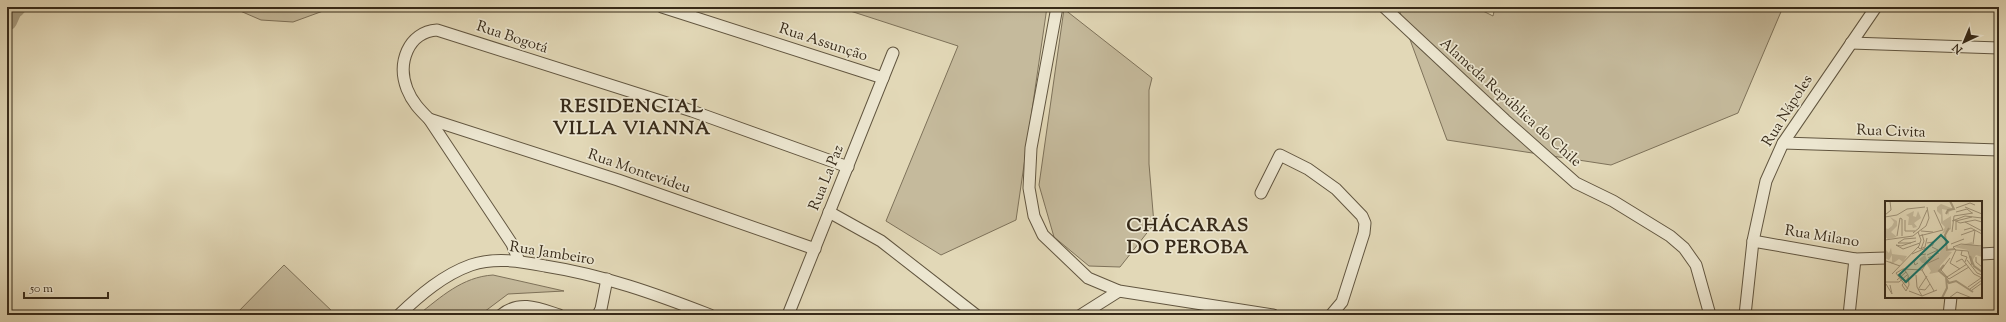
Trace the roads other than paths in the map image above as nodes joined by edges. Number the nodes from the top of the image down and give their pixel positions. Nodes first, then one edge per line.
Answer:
1 (662, 7) edge
2 (1057, 7) edge
3 (1384, 7) edge
4 (1876, 7) edge
5 (1851, 43) junction
6 (1999, 48) edge
7 (894, 53) dead end
8 (883, 78) junction
9 (429, 119) junction
10 (1783, 143) junction
11 (1999, 150) edge
12 (848, 167) junction
13 (1261, 193) dead end
14 (830, 212) junction
15 (1753, 241) junction
16 (815, 249) junction
17 (1999, 253) edge
18 (1982, 254) edge
19 (1885, 258) edge
20 (1855, 259) junction
21 (519, 261) junction
22 (607, 279) junction
23 (1119, 291) junction
24 (1951, 298) edge
25 (399, 315) edge
26 (501, 315) edge
27 (559, 315) edge
28 (598, 315) edge
29 (710, 315) edge
30 (788, 315) edge
31 (976, 315) edge
32 (1081, 315) edge
33 (1272, 315) edge
34 (1331, 315) edge
35 (1710, 315) edge
36 (1745, 315) edge
37 (1849, 315) edge
38 (1949, 315) edge

1 - 8 street, Rua Assunção
2 - 23 street
3 - 35 street, Alameda República do Chile
4 - 5 street, Rua Nápoles
5 - 6 street
5 - 10 street, Rua Nápoles
7 - 8 street, Rua La Paz
8 - 12 street, Rua La Paz
9 - 12 street, Rua Bogotá
9 - 16 street, Rua Montevideu
9 - 21 street, Rua Bogotá
10 - 11 street, Rua Civita
10 - 15 street, Rua Nápoles
12 - 14 street, Rua La Paz
13 - 34 street
14 - 16 street, Rua La Paz
14 - 31 street
15 - 20 street, Rua Milano
15 - 36 street, Rua Nápoles
16 - 30 street, Rua La Paz
17 - 18 street
19 - 20 street, Rua Milano
20 - 37 street
21 - 22 street, Rua Jambeiro
21 - 25 street, Rua Jambeiro
22 - 28 street
22 - 29 street, Rua Jambeiro
23 - 32 street
23 - 33 street
24 - 38 street
26 - 27 street

